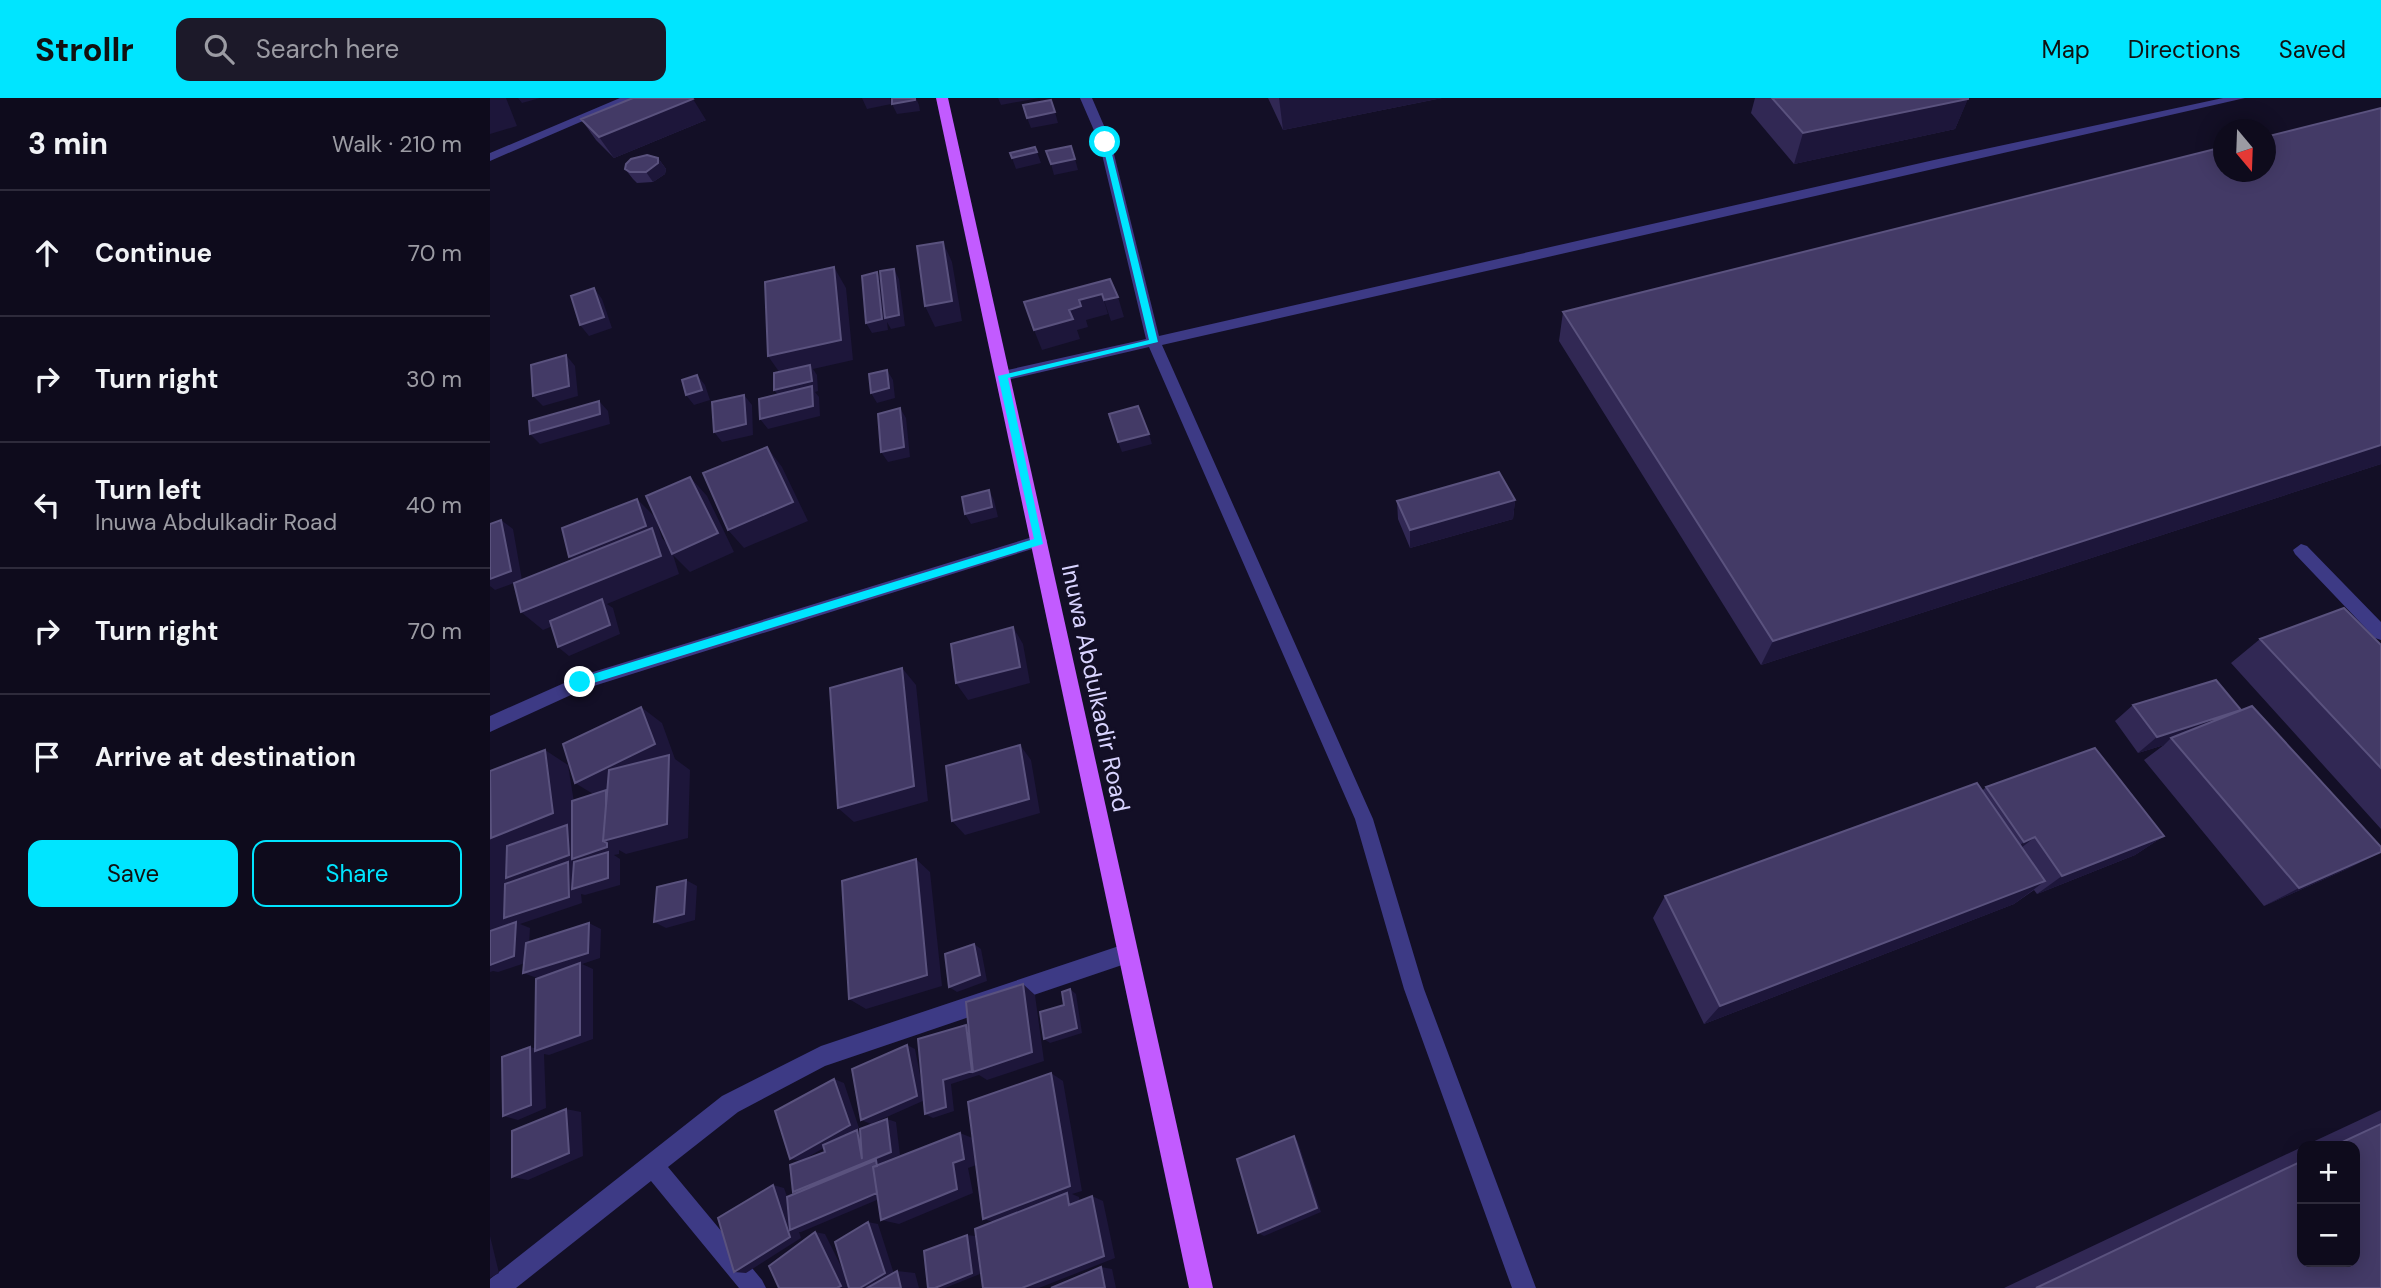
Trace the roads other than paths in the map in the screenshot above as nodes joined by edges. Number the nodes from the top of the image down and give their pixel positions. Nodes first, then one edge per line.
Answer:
1 (630, 98) edge
2 (942, 98) edge
3 (1086, 98) edge
4 (2239, 98) edge
5 (490, 157) edge
6 (1154, 342) junction
7 (1003, 376) junction
8 (1040, 541) junction
9 (2301, 550) dead end
10 (2381, 633) edge
11 (490, 724) edge
12 (1128, 953) junction
13 (652, 1165) junction
14 (497, 1288) edge
15 (754, 1288) edge
16 (1201, 1288) edge
17 (1524, 1288) edge

1 - 5 street
2 - 7 main road, Inuwa Abdulkadir Road
3 - 6 street
4 - 6 street
6 - 7 street
6 - 17 street
7 - 8 main road, Inuwa Abdulkadir Road
8 - 11 street
8 - 12 main road, Inuwa Abdulkadir Road
9 - 10 street
12 - 13 street
12 - 16 main road, Inuwa Abdulkadir Road
13 - 14 street
13 - 15 street

